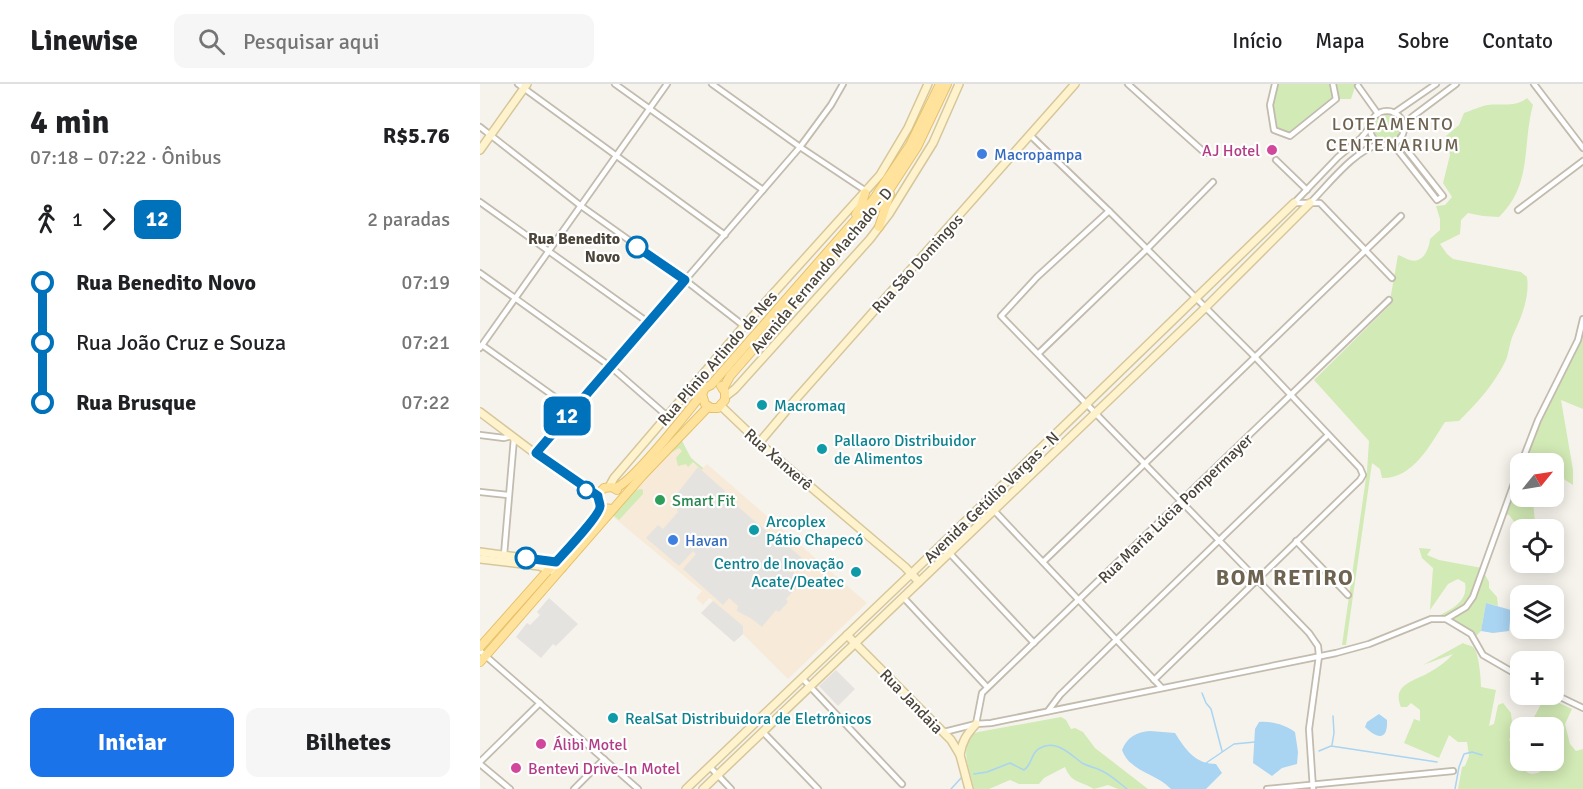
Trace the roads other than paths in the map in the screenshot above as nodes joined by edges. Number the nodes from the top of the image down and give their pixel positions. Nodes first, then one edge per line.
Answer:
1 (615, 84) edge
2 (667, 84) edge
3 (712, 84) edge
4 (843, 84) edge
5 (928, 84) edge
6 (940, 84) edge
7 (947, 84) edge
8 (959, 84) edge
9 (1075, 84) edge
10 (1128, 84) edge
11 (1275, 84) edge
12 (1334, 84) edge
13 (1436, 84) edge
14 (1456, 84) edge
15 (1534, 84) edge
16 (523, 85) edge
17 (1358, 86) dead end
18 (650, 109) junction
19 (1394, 113) junction
20 (1378, 114) junction
21 (1404, 126) junction
22 (480, 127) edge
23 (1370, 127) junction
24 (491, 135) junction
25 (1030, 136) junction
26 (1401, 137) junction
27 (1382, 144) junction
28 (1393, 144) junction
29 (800, 147) junction
30 (1583, 148) edge
31 (480, 150) edge
32 (1205, 153) dead end
33 (617, 155) junction
34 (1276, 160) dead end
35 (1583, 160) edge
36 (1213, 182) dead end
37 (892, 187) junction
38 (764, 190) junction
39 (1307, 190) junction
40 (865, 192) junction
41 (480, 202) edge
42 (1294, 203) junction
43 (1310, 203) junction
44 (581, 206) junction
45 (1518, 210) dead end
46 (1109, 211) junction
47 (1401, 216) dead end
48 (879, 227) junction
49 (725, 235) junction
50 (835, 244) junction
51 (1147, 249) junction
52 (1365, 250) junction
53 (549, 251) junction
54 (480, 273) edge
55 (1392, 278) dead end
56 (685, 280) junction
57 (1196, 298) junction
58 (515, 299) junction
59 (1389, 300) dead end
60 (1205, 308) junction
61 (1583, 320) edge
62 (649, 323) junction
63 (744, 326) junction
64 (481, 345) edge
65 (1039, 353) junction
66 (1255, 357) junction
67 (611, 367) junction
68 (711, 385) junction
69 (724, 392) junction
70 (702, 394) junction
71 (1291, 396) junction
72 (1087, 404) junction
73 (721, 406) junction
74 (708, 407) junction
75 (573, 410) junction
76 (480, 412) edge
77 (1095, 412) junction
78 (666, 415) junction
79 (480, 435) edge
80 (1328, 435) junction
81 (512, 437) junction
82 (759, 443) junction
83 (536, 453) junction
84 (1525, 453) edge
85 (1145, 464) junction
86 (612, 487) junction
87 (480, 492) edge
88 (1510, 494) edge
89 (507, 495) junction
90 (598, 496) junction
91 (621, 500) junction
92 (1182, 501) junction
93 (986, 502) junction
94 (600, 505) junction
95 (612, 509) junction
96 (993, 510) junction
97 (1220, 541) junction
98 (1296, 542) junction
99 (942, 545) junction
100 (480, 552) edge
101 (949, 553) junction
102 (480, 558) edge
103 (503, 558) junction
104 (1043, 562) junction
105 (556, 569) junction
106 (912, 573) junction
107 (1257, 579) junction
108 (919, 582) junction
109 (1348, 595) dead end
110 (902, 597) junction
111 (1079, 600) junction
112 (515, 608) junction
113 (871, 613) junction
114 (522, 614) junction
115 (1446, 619) junction
116 (866, 633) junction
117 (847, 635) junction
118 (1116, 640) junction
119 (855, 643) junction
120 (1034, 643) junction
121 (480, 646) edge
122 (482, 656) edge
123 (1319, 656) junction
124 (1510, 670) edge
125 (802, 678) junction
126 (1154, 680) junction
127 (810, 686) junction
128 (987, 687) junction
129 (1161, 687) junction
130 (1564, 699) edge
131 (540, 704) junction
132 (1583, 708) edge
133 (1048, 711) junction
134 (976, 724) junction
135 (764, 732) junction
136 (943, 733) junction
137 (960, 755) junction
138 (604, 759) junction
139 (480, 763) edge
140 (710, 767) junction
141 (1453, 771) dead end
142 (718, 775) junction
143 (902, 784) dead end
144 (1313, 787) edge
145 (510, 789) edge
146 (574, 789) edge
147 (638, 789) edge
148 (686, 789) edge
149 (703, 789) edge
150 (731, 789) edge
151 (818, 789) edge
152 (969, 789) edge
153 (1267, 789) edge

1 - 18 street
2 - 18 street
3 - 29 street
4 - 29 street
5 - 40 street, Rua Plínio Arlindo de Nes
6 - 50 main road, Avenida Fernando Machado - D
7 - 37 main road, Avenida Fernando Machado - D
8 - 48 street
9 - 25 street, Rua São Domingos
10 - 32 street
11 - 12 street
13 - 19 street
14 - 21 street
15 - 30 street
16 - 24 street
16 - 33 street
17 - 20 street
18 - 33 street
18 - 38 street
19 - 20 street
19 - 21 street
20 - 23 street
21 - 26 street
22 - 24 street
23 - 27 street
23 - 39 street
24 - 31 street
24 - 44 street
25 - 46 street
25 - 82 street, Rua São Domingos
26 - 28 street
26 - 28 street
27 - 28 street
27 - 43 street
29 - 38 street
29 - 40 street
33 - 44 street
33 - 49 street
34 - 39 street
35 - 45 street
36 - 51 street
37 - 48 main road
37 - 69 main road, Avenida Fernando Machado - D
38 - 49 street
39 - 42 street
40 - 50 main road
40 - 63 street, Rua Plínio Arlindo de Nes
41 - 53 street
42 - 43 street
42 - 57 street, Avenida Getúlio Vargas - N
43 - 52 street
43 - 60 street, Avenida Getúlio Vargas - N
44 - 53 street
44 - 56 street
46 - 51 street
46 - 65 street
47 - 52 street
48 - 69 street
49 - 56 street
50 - 68 main road, Avenida Fernando Machado - D
51 - 57 street
51 - 65 street
52 - 55 street
52 - 66 street
53 - 58 street
53 - 62 street
54 - 58 street
56 - 62 street
56 - 63 street
57 - 60 street
57 - 72 street, Avenida Getúlio Vargas - N
58 - 64 street
58 - 67 street
59 - 71 street, Rua Maria Lúcia Pompermayer
60 - 66 street
60 - 77 street, Avenida Getúlio Vargas - N
61 - 84 street
62 - 67 street
63 - 78 street, Rua Plínio Arlindo de Nes
64 - 75 street
65 - 72 street
66 - 71 street
66 - 85 street
67 - 75 street
67 - 78 street
68 - 69 main road
68 - 70 main road
69 - 73 main road
70 - 74 main road
70 - 86 main road
71 - 80 street
71 - 92 street, Rua Maria Lúcia Pompermayer
72 - 77 street
72 - 93 street, Avenida Getúlio Vargas - N
73 - 74 main road
73 - 82 street, Rua Xanxerê
74 - 91 main road
75 - 83 street
76 - 81 street
77 - 85 street
77 - 96 street, Avenida Getúlio Vargas - N
78 - 86 street, Rua Plínio Arlindo de Nes
79 - 81 street
80 - 97 street
80 - 98 street
81 - 83 street
81 - 89 street
82 - 106 street, Rua Xanxerê
83 - 90 street
85 - 92 street
85 - 104 street
86 - 90 main road
86 - 91 main road
87 - 89 street
88 - 115 street
89 - 103 street
90 - 94 main road
91 - 95 main road
92 - 97 street
92 - 111 street, Rua Maria Lúcia Pompermayer
93 - 96 street
93 - 99 street, Avenida Getúlio Vargas - N
94 - 95 main road
94 - 105 main road
95 - 105 main road
96 - 101 street, Avenida Getúlio Vargas - N
96 - 104 street
97 - 107 street
97 - 118 street
98 - 107 street
98 - 109 street
99 - 101 street
99 - 106 street, Avenida Getúlio Vargas - N
100 - 103 street
101 - 108 street, Avenida Getúlio Vargas - N
101 - 120 street
102 - 103 street
103 - 105 street
104 - 111 street
105 - 112 main road
105 - 114 main road
106 - 108 street, Rua Xanxerê
106 - 113 street, Avenida Getúlio Vargas - N
107 - 123 street
107 - 126 street
108 - 110 street, Avenida Getúlio Vargas - N
110 - 116 street, Avenida Getúlio Vargas - N
110 - 128 street
111 - 118 street
111 - 120 street, Rua Maria Lúcia Pompermayer
112 - 114 main road
112 - 121 main road
113 - 116 street
113 - 117 street, Avenida Getúlio Vargas - N
114 - 122 main road
115 - 123 street
115 - 124 street
116 - 119 street, Avenida Getúlio Vargas - N
117 - 119 street, Rua Jandaia
117 - 125 street, Avenida Getúlio Vargas - N
118 - 126 street
118 - 133 street
119 - 127 street, Avenida Getúlio Vargas - N
119 - 136 street, Rua Jandaia
120 - 128 street, Rua Maria Lúcia Pompermayer
122 - 131 street
123 - 129 street
123 - 144 street
125 - 127 street
125 - 140 street, Avenida Getúlio Vargas - N
126 - 129 street
127 - 135 street, Avenida Getúlio Vargas - N
127 - 143 street
128 - 134 street, Rua Maria Lúcia Pompermayer
129 - 133 street
130 - 132 street
131 - 138 street
131 - 139 street
133 - 134 street
134 - 136 street
134 - 137 street
135 - 142 street, Avenida Getúlio Vargas - N
135 - 151 street
136 - 137 street, Rua Jandaia
137 - 152 street, Rua Jandaia
138 - 146 street
138 - 147 street
139 - 145 street
140 - 142 street
140 - 148 street, Avenida Getúlio Vargas - N
141 - 144 street
142 - 149 street, Avenida Getúlio Vargas - N
142 - 150 street
144 - 153 street

